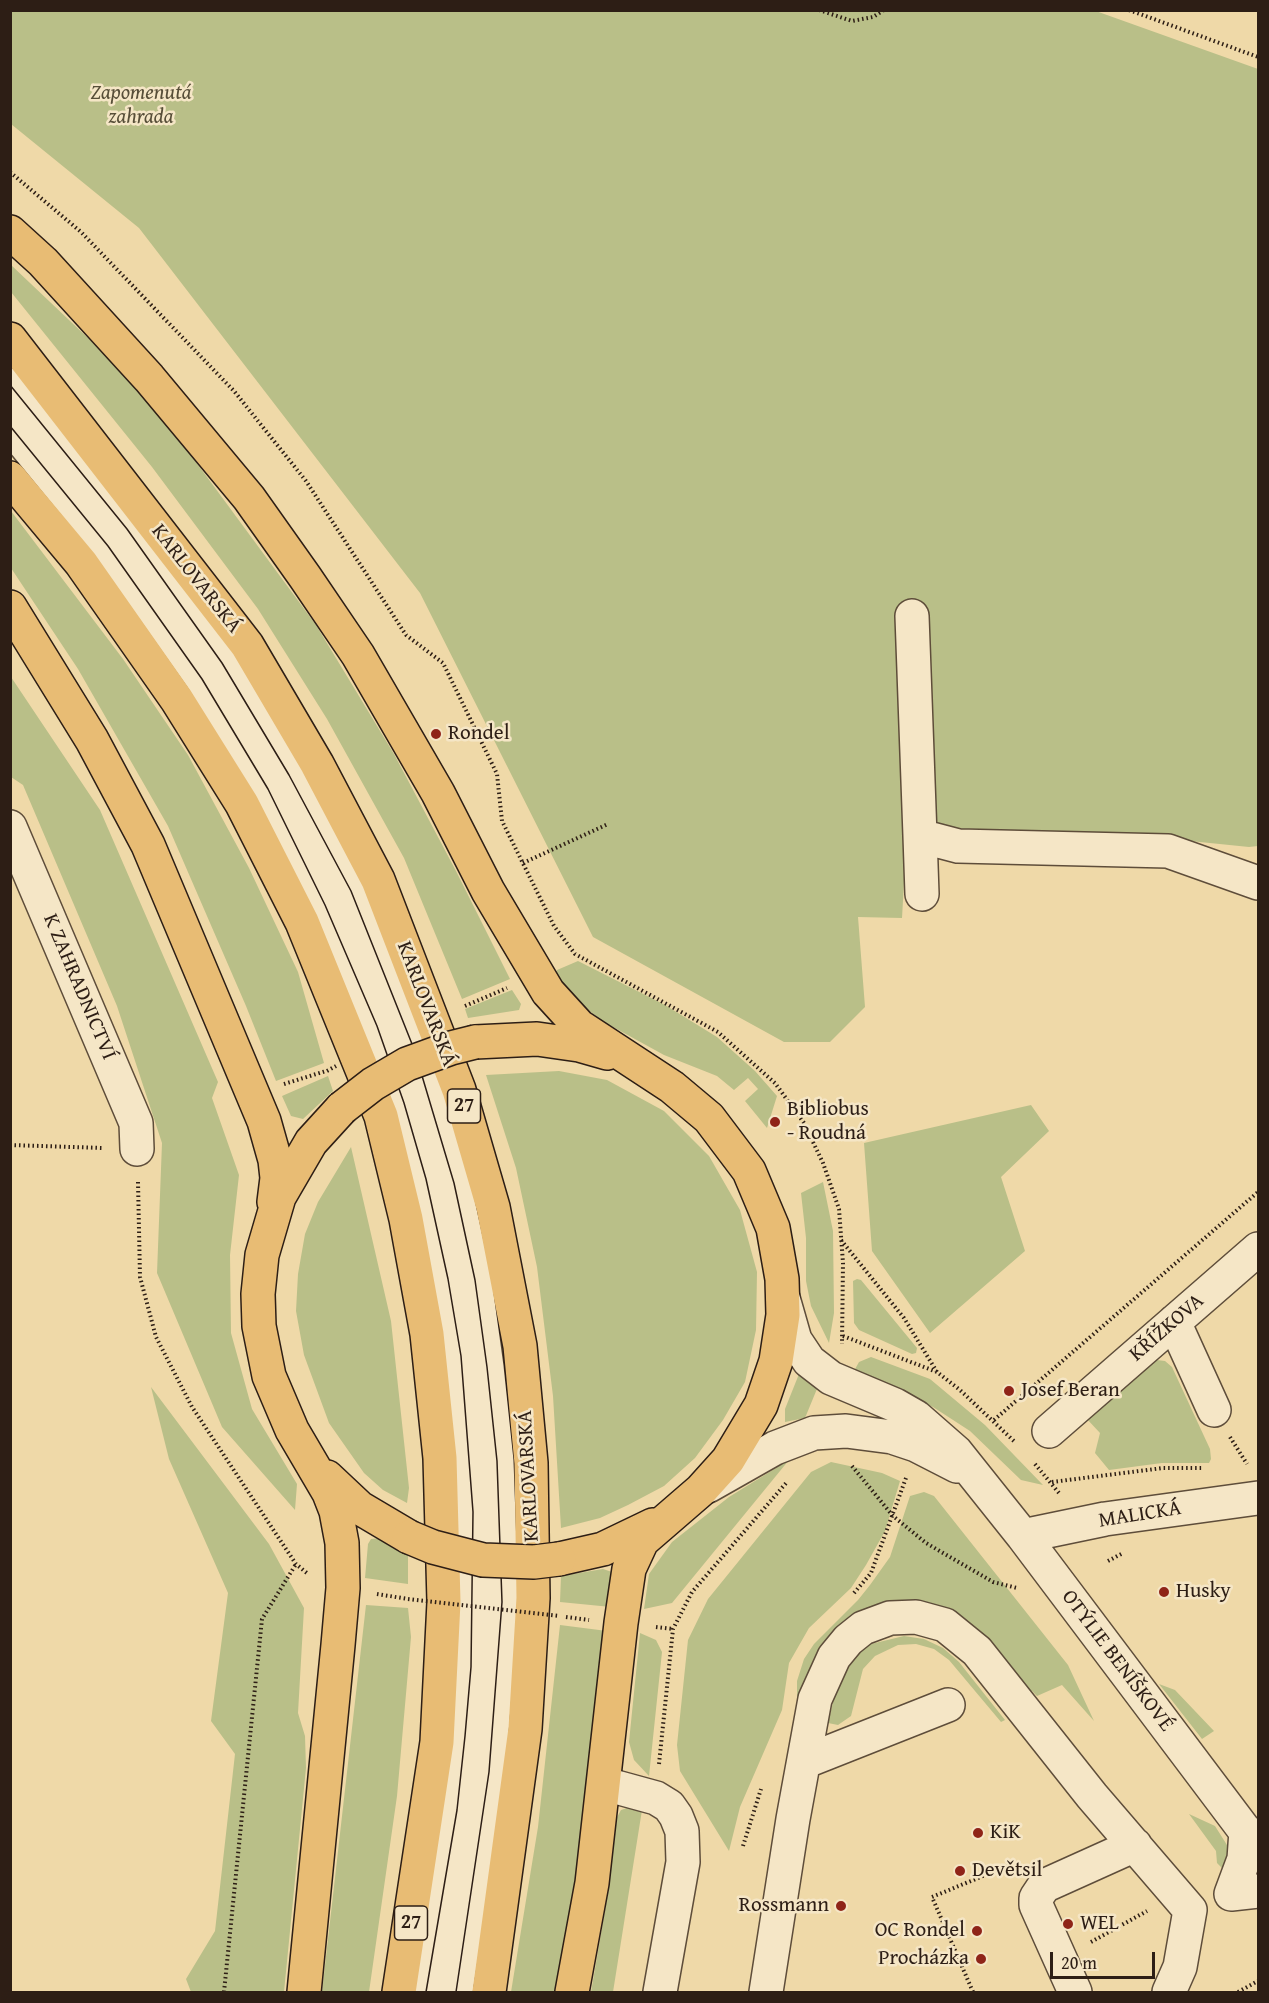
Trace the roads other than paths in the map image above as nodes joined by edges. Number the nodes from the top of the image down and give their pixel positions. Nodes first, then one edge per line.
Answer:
1 (10, 232) edge
2 (10, 339) edge
3 (10, 385) edge
4 (10, 426) edge
5 (10, 478) edge
6 (10, 607) edge
7 (912, 616) dead end
8 (10, 827) edge
9 (920, 836) junction
10 (1258, 884) edge
11 (922, 894) dead end
12 (644, 1069) junction
13 (137, 1149) road end
14 (272, 1216) junction
15 (1258, 1249) edge
16 (783, 1296) junction
17 (1174, 1322) junction
18 (1214, 1410) road end
19 (1049, 1431) road end
20 (300, 1442) junction
21 (975, 1475) junction
22 (701, 1490) junction
23 (1258, 1498) edge
24 (666, 1519) junction
25 (1023, 1536) junction
26 (948, 1705) dead end
27 (804, 1762) junction
28 (605, 1784) junction
29 (1252, 1840) edge
30 (1135, 1845) junction
31 (1245, 1892) edge
32 (1190, 1910) junction
33 (760, 1958) dead end
34 (1174, 1980) edge
35 (304, 1992) edge
36 (399, 1992) edge
37 (426, 1992) edge
38 (456, 1992) edge
39 (489, 1992) edge
40 (572, 1992) edge
41 (660, 1992) edge
42 (753, 1992) edge
43 (766, 1992) edge
44 (1075, 1992) edge

1 - 12 main road
2 - 39 main road, KARLOVARSKÁ / 27
3 - 38 street, KARLOVARSKÁ
4 - 37 street
5 - 36 main road, 27
6 - 14 main road
7 - 9 street
8 - 13 street, K ZAHRADNICTVÍ
9 - 10 street
9 - 11 street
12 - 14 main road, bridge
12 - 16 main road
14 - 20 main road
15 - 17 street, KŘÍŽKOVA
16 - 21 street, OTÝLIE BENÍŠKOVÉ
16 - 22 main road
17 - 18 street
17 - 19 street, KŘÍŽKOVA
20 - 24 main road, bridge
20 - 35 main road
21 - 22 street
21 - 25 street, OTÝLIE BENÍŠKOVÉ
22 - 24 main road
23 - 25 street, MALICKÁ
24 - 28 main road
25 - 29 street, OTÝLIE BENÍŠKOVÉ
26 - 27 street
27 - 30 street
27 - 43 street
28 - 40 main road
28 - 41 street
29 - 31 street
30 - 32 street
30 - 44 street
31 - 32 street
32 - 34 street
33 - 42 street

